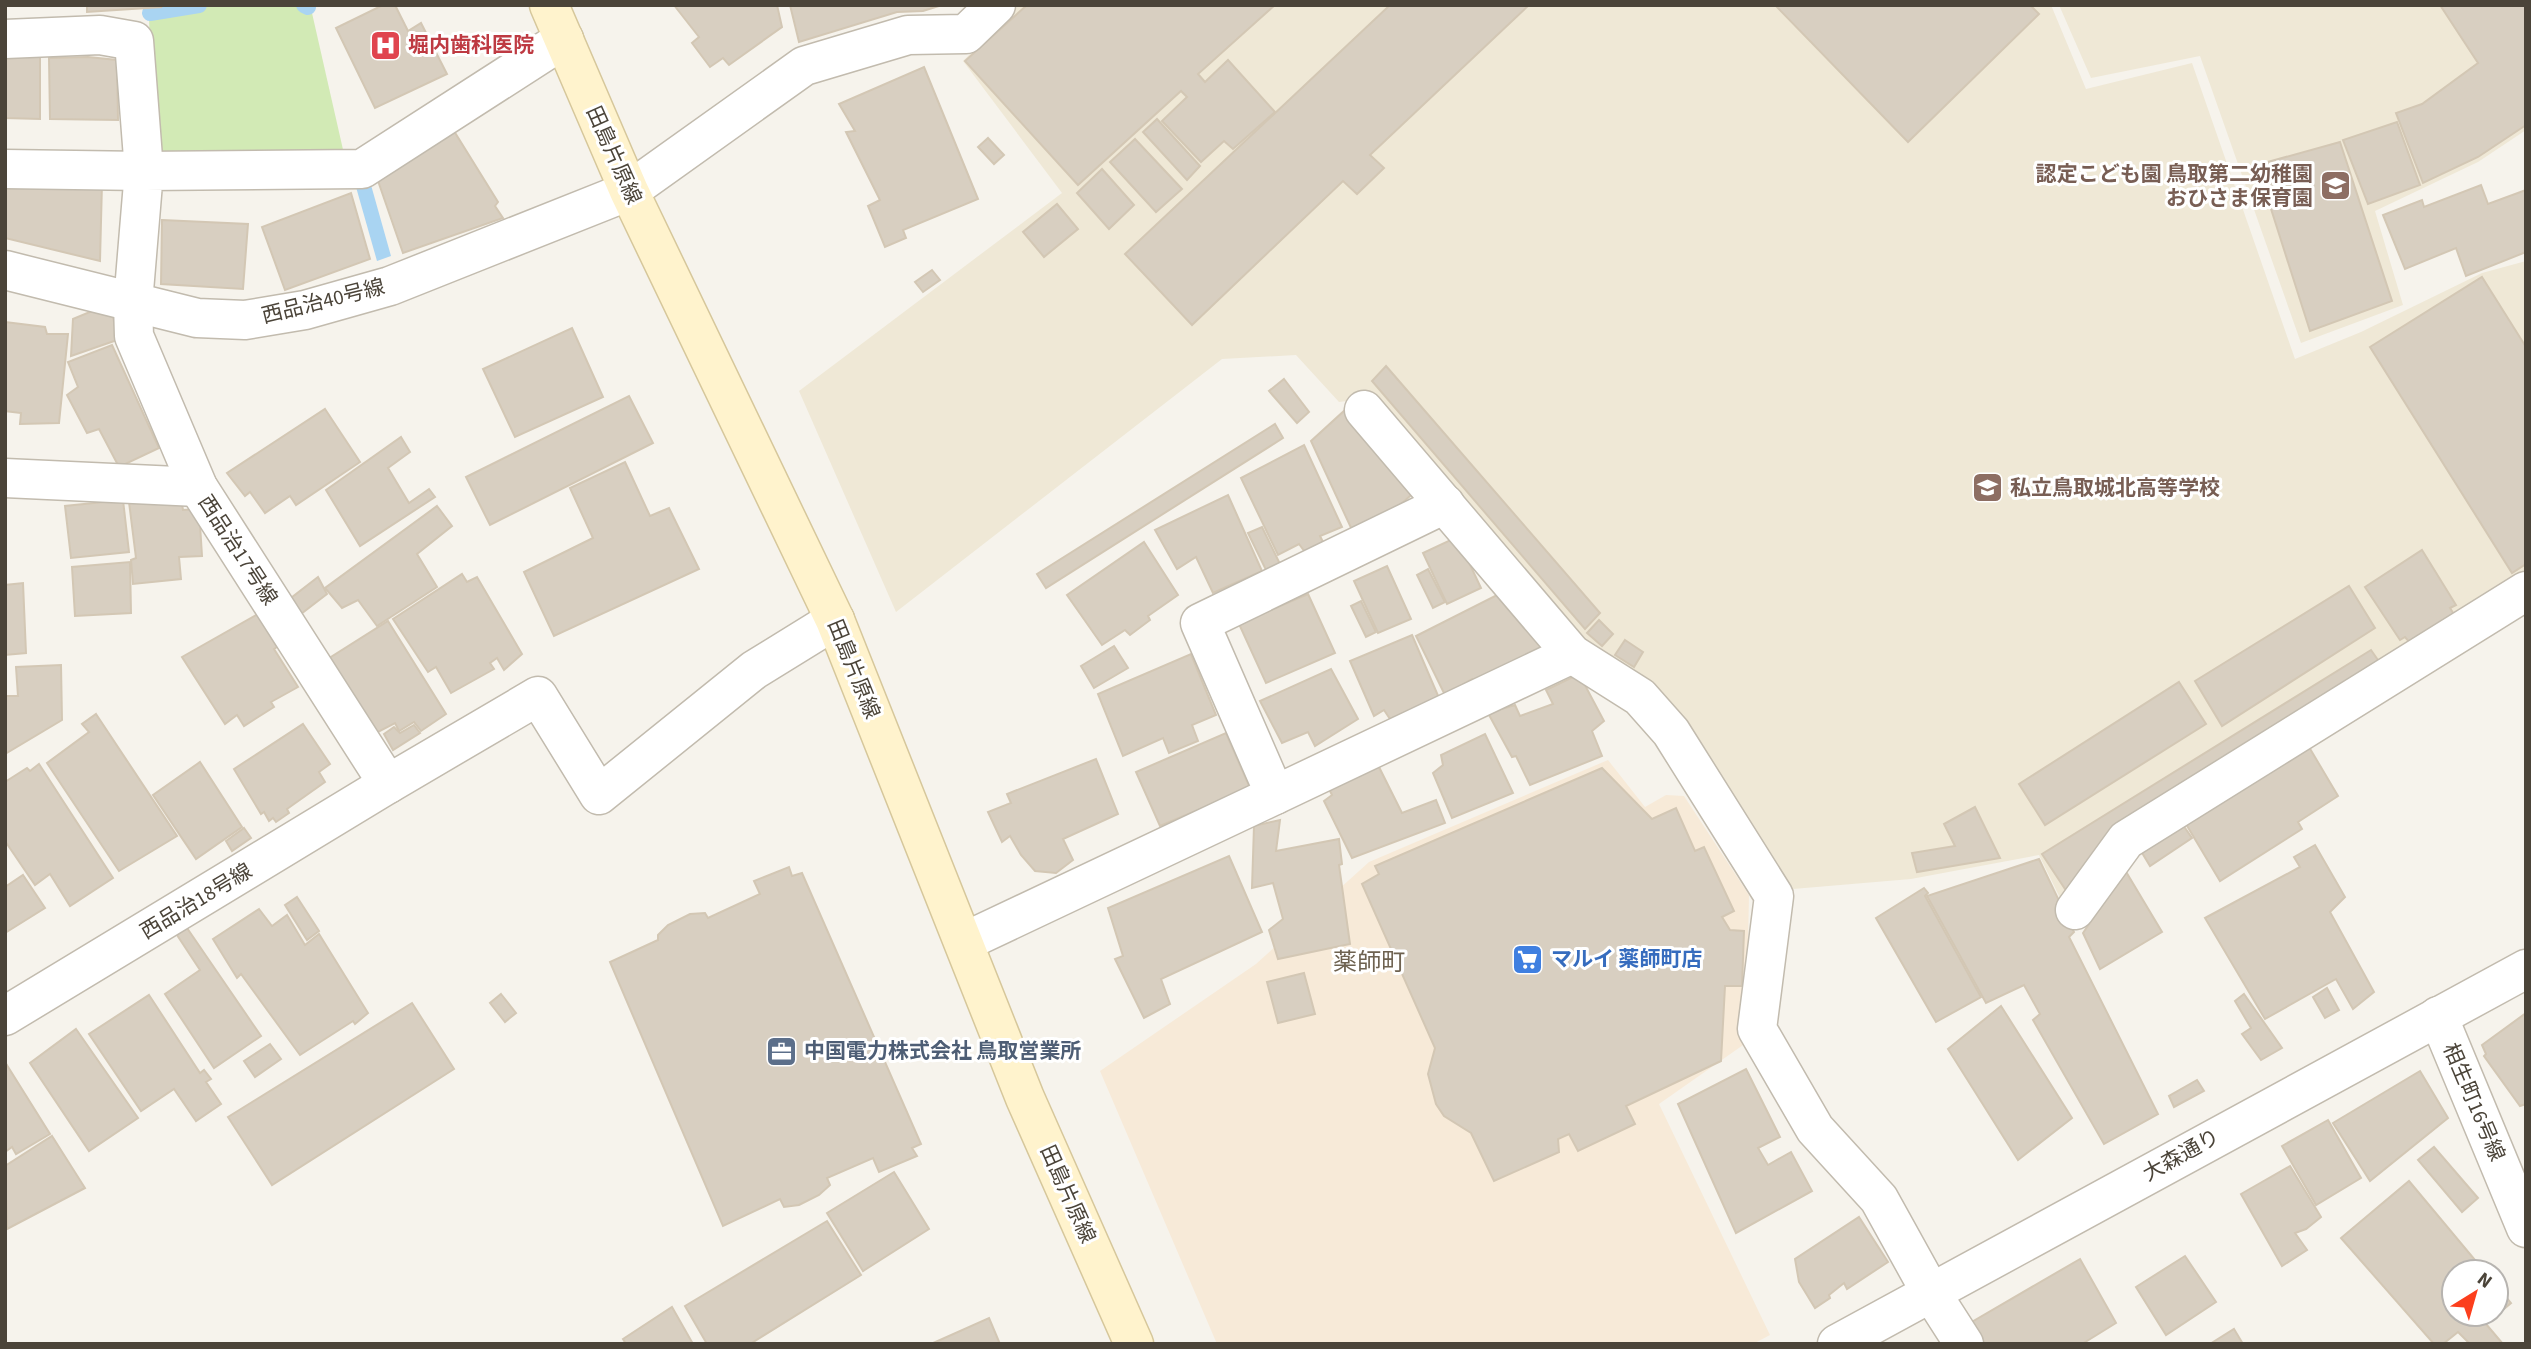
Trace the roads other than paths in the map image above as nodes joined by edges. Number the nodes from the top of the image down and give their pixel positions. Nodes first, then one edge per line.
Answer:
1 (996, 5) edge
2 (557, 22) edge
3 (5, 40) edge
4 (5, 169) edge
5 (144, 171) junction
6 (629, 191) junction
7 (5, 270) edge
8 (133, 303) junction
9 (1364, 410) dead end
10 (5, 478) edge
11 (198, 487) junction
12 (1445, 505) junction
13 (2526, 591) edge
14 (835, 620) junction
15 (1572, 654) junction
16 (388, 784) junction
17 (1275, 795) junction
18 (2076, 910) dead end
19 (964, 942) junction
20 (2526, 969) edge
21 (2438, 1016) junction
22 (5, 1017) edge
23 (2526, 1228) edge
24 (1930, 1292) junction
25 (1134, 1344) edge
26 (1838, 1344) edge
27 (1964, 1344) edge

1 - 6 street, 西品治40号線
2 - 5 street
2 - 6 main road, 田島片原線
3 - 5 street, 西品治17号線
4 - 5 street
5 - 8 street, 西品治17号線
6 - 8 street, 西品治40号線
6 - 14 main road, 田島片原線
7 - 8 street, 西品治40号線
8 - 11 street, 西品治17号線
9 - 12 street
10 - 11 street
11 - 16 street, 西品治17号線
12 - 15 street
12 - 17 street
13 - 18 street
14 - 16 street
14 - 19 main road, 田島片原線
15 - 17 street
15 - 24 street
16 - 22 street, 西品治18号線
17 - 19 street
19 - 25 main road, 田島片原線
20 - 21 street, 大森通り
21 - 23 street, 相生町16号線
21 - 24 street, 大森通り
24 - 26 street, 大森通り
24 - 27 street

